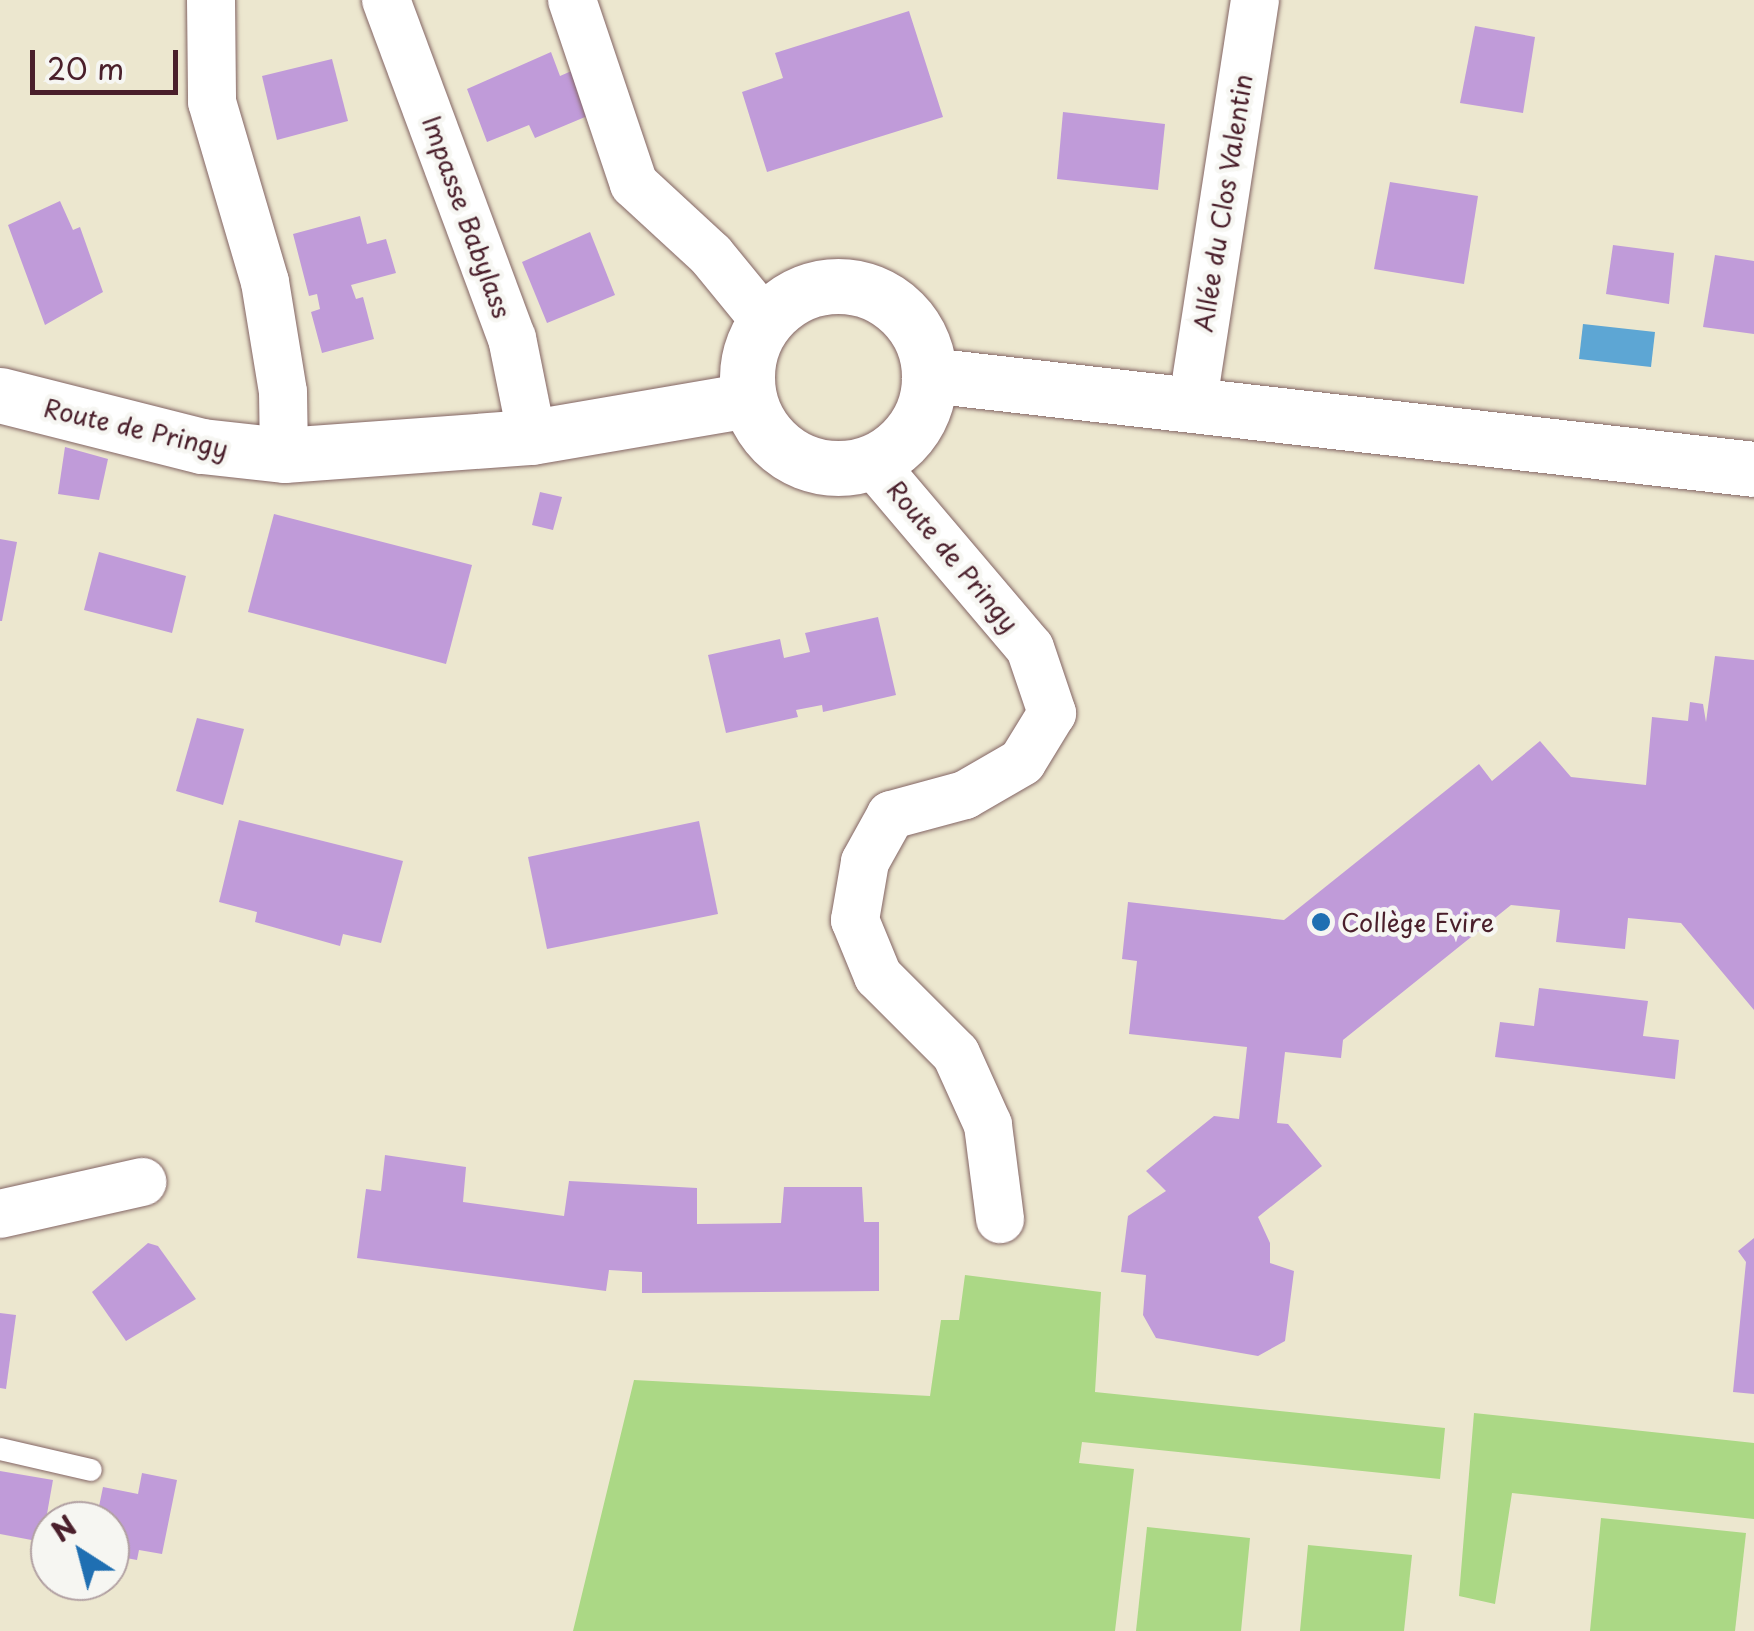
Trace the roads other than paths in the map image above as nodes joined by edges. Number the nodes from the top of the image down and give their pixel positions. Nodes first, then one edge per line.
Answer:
1 (211, 0) edge
2 (386, 0) edge
3 (572, 0) edge
4 (1255, 0) edge
5 (766, 321) junction
6 (930, 375) junction
7 (0, 395) edge
8 (749, 400) junction
9 (1192, 406) junction
10 (532, 437) junction
11 (284, 454) junction
12 (872, 462) junction
13 (1754, 468) edge
14 (142, 1182) dead end
15 (0, 1214) edge
16 (1000, 1219) dead end
17 (0, 1449) edge
18 (92, 1470) dead end

1 - 11 street
2 - 10 street, Impasse Babylass
3 - 5 street
4 - 9 street, Allée du Clos Valentin
5 - 6 street
5 - 8 street
6 - 9 street
6 - 12 street, Route de Pringy
7 - 11 street, Route de Pringy
8 - 10 street, Route de Pringy
8 - 12 street, Route de Pringy
9 - 13 street
10 - 11 street, Route de Pringy
12 - 16 street, Route de Pringy
14 - 15 street
17 - 18 lane

